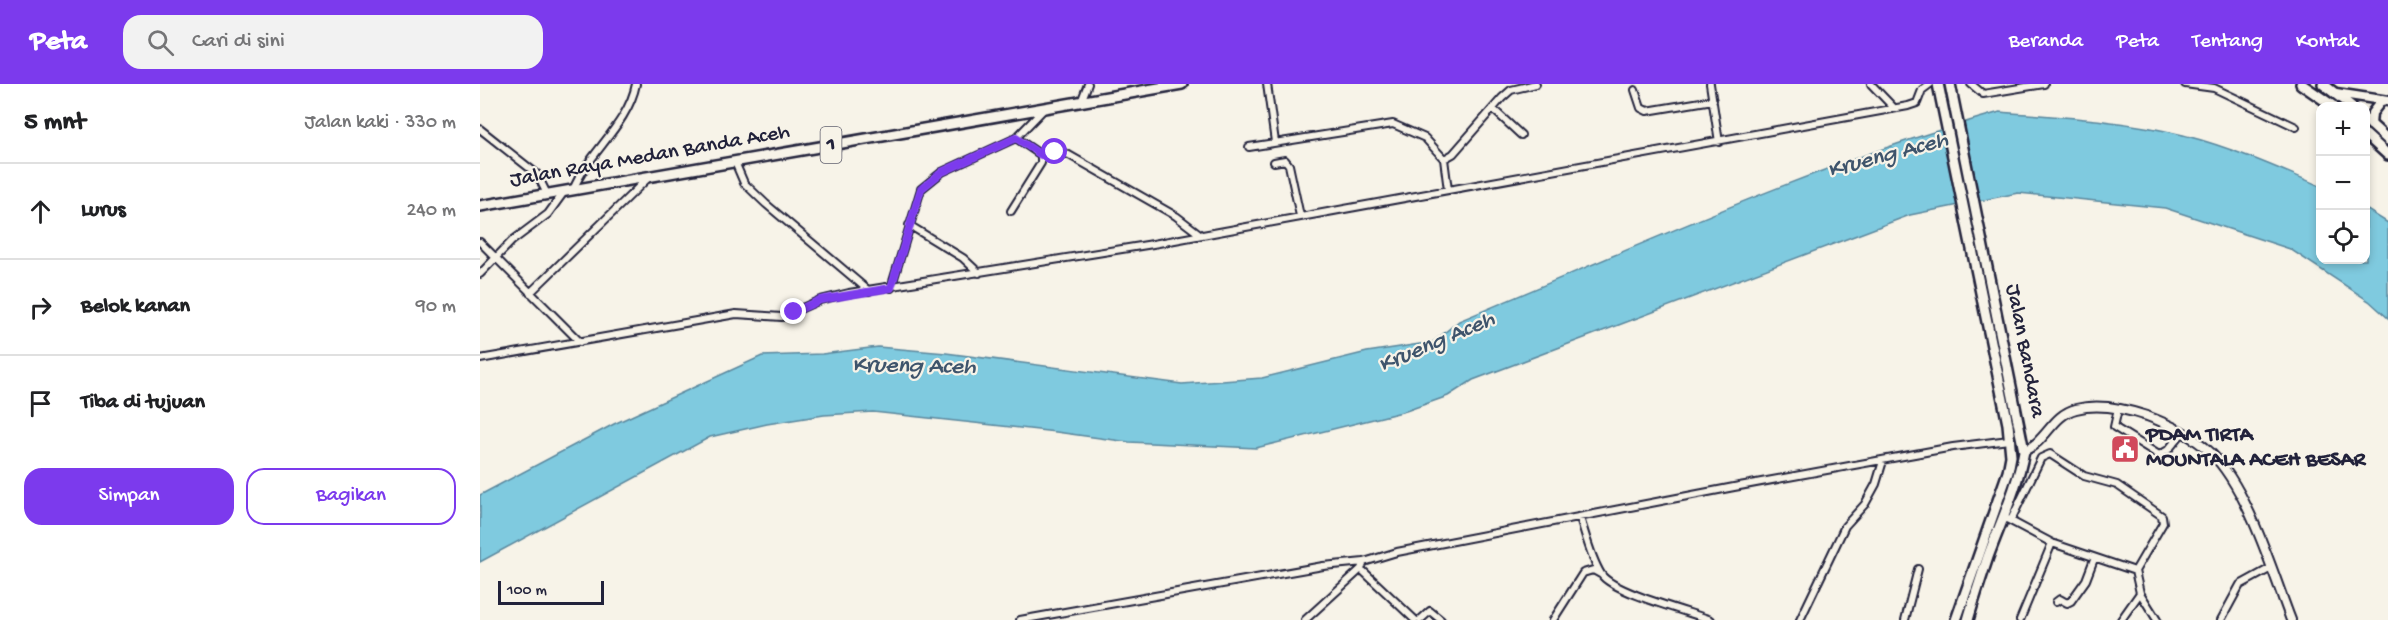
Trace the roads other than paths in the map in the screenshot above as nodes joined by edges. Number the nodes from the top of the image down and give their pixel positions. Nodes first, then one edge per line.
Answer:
1 (636, 84) edge
2 (1088, 84) edge
3 (1182, 84) edge
4 (1267, 84) edge
5 (1536, 84) edge
6 (1710, 84) edge
7 (1870, 84) edge
8 (1930, 84) edge
9 (1938, 84) edge
10 (1950, 84) edge
11 (1971, 84) edge
12 (2044, 84) edge
13 (2185, 84) edge
14 (2301, 84) edge
15 (2323, 84) edge
16 (2002, 87) edge
17 (2218, 87) edge
18 (1635, 90) dead end
19 (2336, 93) junction
20 (1713, 100) junction
21 (2385, 100) edge
22 (1081, 102) junction
23 (2327, 102) edge
24 (2346, 102) edge
25 (1045, 108) junction
26 (1894, 108) junction
27 (1493, 109) junction
28 (2370, 118) edge
29 (2370, 124) edge
30 (2296, 127) dead end
31 (480, 129) edge
32 (1521, 135) dead end
33 (1016, 138) junction
34 (2370, 139) edge
35 (2388, 140) edge
36 (1275, 142) junction
37 (1719, 142) junction
38 (1249, 147) dead end
39 (1041, 155) junction
40 (2388, 155) edge
41 (1444, 159) junction
42 (735, 162) junction
43 (1274, 162) dead end
44 (648, 178) junction
45 (1448, 190) junction
46 (568, 191) junction
47 (547, 194) junction
48 (480, 206) edge
49 (1011, 211) dead end
50 (1300, 216) junction
51 (909, 225) junction
52 (1201, 235) junction
53 (480, 242) edge
54 (496, 258) junction
55 (979, 273) junction
56 (480, 274) edge
57 (891, 288) junction
58 (869, 291) junction
59 (530, 293) junction
60 (580, 342) junction
61 (480, 359) edge
62 (2118, 409) junction
63 (2183, 432) junction
64 (2009, 440) junction
65 (2036, 446) junction
66 (2024, 451) junction
67 (2045, 454) junction
68 (1883, 461) junction
69 (1580, 518) junction
70 (2008, 519) junction
71 (2052, 543) junction
72 (1979, 553) junction
73 (1989, 556) junction
74 (2094, 560) junction
75 (1364, 562) junction
76 (2271, 568) junction
77 (1360, 569) junction
78 (1918, 569) dead end
79 (2135, 571) junction
80 (1602, 575) junction
81 (2140, 593) junction
82 (2056, 602) dead end
83 (1020, 620) edge
84 (1305, 620) edge
85 (1415, 620) edge
86 (1420, 620) edge
87 (1441, 620) edge
88 (1553, 620) edge
89 (1711, 620) edge
90 (1800, 620) edge
91 (1905, 620) edge
92 (1956, 620) edge
93 (1968, 620) edge
94 (2020, 620) edge
95 (2121, 620) edge
96 (2157, 620) edge
97 (2221, 620) edge
98 (2291, 620) edge

1 - 46 street
2 - 22 street
3 - 22 highway, Jalan Raya Medan Banda Aceh / 1
4 - 36 street
5 - 27 street
6 - 20 street
7 - 26 street
8 - 26 street
9 - 64 highway, Jalan Bandara
10 - 66 highway, Jalan Bandara
11 - 16 street
12 - 16 street
13 - 17 street
14 - 23 highway
15 - 19 highway
17 - 30 street
18 - 20 street
19 - 21 main road
19 - 24 highway
20 - 37 street
21 - 28 main road
22 - 25 highway, Jalan Raya Medan Banda Aceh / 1
25 - 33 street
25 - 42 highway, Jalan Raya Medan Banda Aceh / 1
26 - 37 street
27 - 32 street
27 - 41 street
29 - 35 highway
31 - 47 street
33 - 39 street
33 - 51 street
34 - 40 highway
36 - 38 street
36 - 41 street
37 - 45 street
39 - 49 street
39 - 52 street
41 - 45 street
42 - 44 highway, Jalan Raya Medan Banda Aceh / 1
42 - 58 street
43 - 50 street
44 - 46 highway, Jalan Raya Medan Banda Aceh / 1
44 - 59 street
45 - 50 street
46 - 47 highway, Jalan Raya Medan Banda Aceh / 1
46 - 54 street
47 - 48 highway, Jalan Raya Medan Banda Aceh / 1
50 - 52 street
51 - 55 street
51 - 57 street
52 - 55 street
53 - 54 street
54 - 56 street
54 - 59 street
55 - 57 street
57 - 58 street
58 - 60 street
59 - 60 street
60 - 61 street
62 - 63 street
62 - 63 street
62 - 65 street
63 - 76 street
64 - 68 street
64 - 72 highway, Jalan Bandara
65 - 66 street
65 - 67 street
66 - 70 highway, Jalan Bandara
67 - 70 street
67 - 79 street
68 - 69 street
68 - 90 street
69 - 75 street
69 - 80 street
70 - 71 street
70 - 73 highway, Jalan Bandara
71 - 74 street
71 - 94 street
72 - 73 highway
72 - 92 highway, Jalan Bandara
73 - 93 highway, Jalan Bandara
74 - 79 street
74 - 82 street
75 - 77 street
75 - 83 street
76 - 97 street
76 - 98 street
77 - 84 street
77 - 85 street
78 - 91 street
79 - 81 street
80 - 88 street
80 - 89 street
81 - 95 street
81 - 96 street
86 - 87 street

